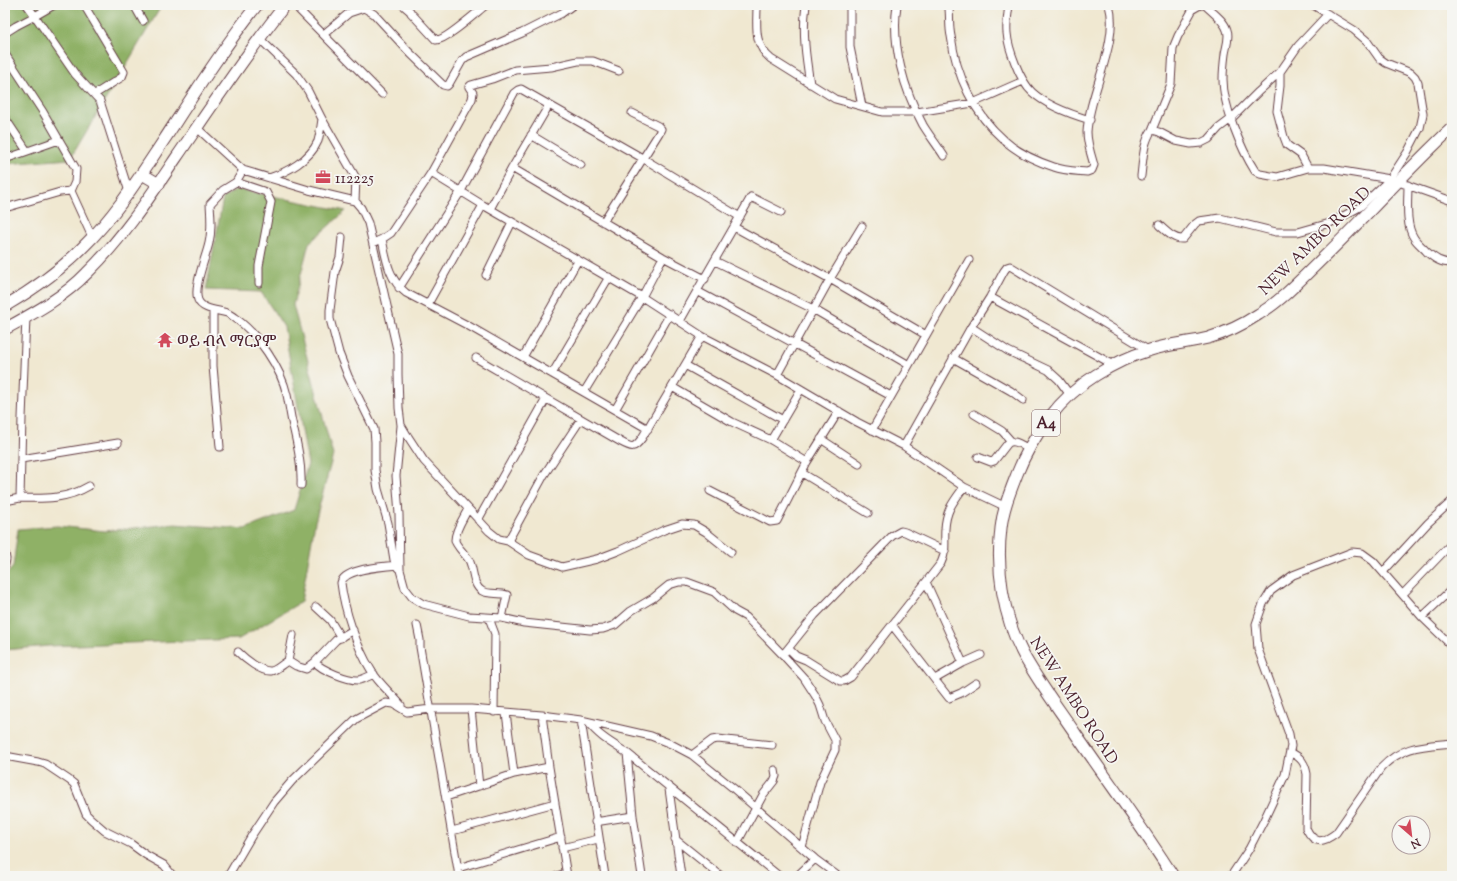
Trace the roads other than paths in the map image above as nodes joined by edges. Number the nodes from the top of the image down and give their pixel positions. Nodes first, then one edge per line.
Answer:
1 (27, 5) edge
2 (54, 5) edge
3 (84, 5) edge
4 (134, 5) edge
5 (256, 5) edge
6 (284, 5) edge
7 (402, 5) edge
8 (486, 5) edge
9 (573, 5) edge
10 (758, 5) edge
11 (806, 5) edge
12 (850, 5) edge
13 (897, 5) edge
14 (951, 5) edge
15 (1009, 5) edge
16 (1109, 5) edge
17 (1313, 5) edge
18 (413, 8) edge
19 (300, 10) dead end
20 (1328, 14) junction
21 (35, 16) junction
22 (143, 21) dead end
23 (5, 33) edge
24 (324, 34) junction
25 (259, 38) junction
26 (5, 54) edge
27 (619, 71) dead end
28 (1280, 72) junction
29 (1023, 81) junction
30 (810, 84) junction
31 (95, 94) junction
32 (382, 94) dead end
33 (973, 103) junction
34 (549, 105) junction
35 (862, 106) junction
36 (917, 112) junction
37 (632, 113) dead end
38 (5, 118) edge
39 (322, 119) junction
40 (1231, 119) junction
41 (1090, 120) junction
42 (197, 128) junction
43 (1452, 128) edge
44 (1152, 130) junction
45 (531, 135) junction
46 (59, 140) junction
47 (27, 151) junction
48 (944, 156) dead end
49 (5, 159) edge
50 (644, 159) junction
51 (581, 165) dead end
52 (512, 168) junction
53 (1308, 168) junction
54 (243, 170) junction
55 (431, 173) junction
56 (142, 174) junction
57 (1141, 176) dead end
58 (269, 178) junction
59 (1399, 181) junction
60 (236, 182) junction
61 (159, 184) junction
62 (461, 191) junction
63 (71, 192) junction
64 (129, 192) junction
65 (355, 201) junction
66 (1452, 201) edge
67 (483, 204) junction
68 (5, 208) edge
69 (490, 208) junction
70 (780, 212) dead end
71 (740, 217) junction
72 (512, 222) junction
73 (603, 222) junction
74 (1159, 225) dead end
75 (862, 226) dead end
76 (734, 227) junction
77 (92, 237) junction
78 (342, 237) dead end
79 (382, 239) junction
80 (373, 243) junction
81 (663, 256) junction
82 (578, 260) junction
83 (969, 260) dead end
84 (715, 261) junction
85 (1452, 263) edge
86 (486, 275) dead end
87 (609, 277) junction
88 (704, 279) junction
89 (830, 279) junction
90 (259, 283) dead end
91 (399, 288) junction
92 (698, 291) junction
93 (642, 297) junction
94 (990, 297) junction
95 (428, 304) junction
96 (5, 306) edge
97 (813, 309) junction
98 (213, 310) junction
99 (670, 314) junction
100 (26, 317) junction
101 (680, 321) junction
102 (971, 327) junction
103 (5, 329) edge
104 (926, 335) junction
105 (702, 336) junction
106 (794, 342) junction
107 (1148, 350) junction
108 (523, 357) junction
109 (476, 358) dead end
110 (953, 358) junction
111 (685, 365) junction
112 (909, 365) junction
113 (1114, 365) junction
114 (552, 374) junction
115 (777, 375) junction
116 (672, 387) junction
117 (801, 389) junction
118 (584, 392) junction
119 (1070, 395) junction
120 (891, 396) junction
121 (546, 399) junction
122 (1023, 400) dead end
123 (615, 410) junction
124 (839, 411) junction
125 (974, 414) dead end
126 (581, 419) junction
127 (783, 420) junction
128 (401, 425) junction
129 (648, 429) junction
130 (872, 430) junction
131 (771, 440) junction
132 (821, 440) junction
133 (1011, 441) junction
134 (118, 443) dead end
135 (904, 446) junction
136 (220, 447) dead end
137 (1029, 449) junction
138 (978, 458) dead end
139 (21, 459) junction
140 (808, 462) junction
141 (859, 464) dead end
142 (802, 473) junction
143 (301, 485) dead end
144 (89, 486) dead end
145 (964, 487) junction
146 (710, 491) dead end
147 (20, 498) junction
148 (5, 501) edge
149 (1452, 501) edge
150 (1006, 507) junction
151 (468, 508) junction
152 (868, 513) dead end
153 (478, 520) junction
154 (508, 541) junction
155 (1452, 543) edge
156 (945, 551) junction
157 (731, 552) dead end
158 (5, 553) edge
159 (5, 565) edge
160 (398, 567) junction
161 (1383, 572) junction
162 (926, 582) junction
163 (1452, 589) edge
164 (1403, 594) junction
165 (316, 607) dead end
166 (1422, 616) junction
167 (489, 618) junction
168 (502, 618) junction
169 (417, 625) dead end
170 (892, 625) junction
171 (354, 630) junction
172 (293, 636) dead end
173 (341, 638) junction
174 (1452, 646) edge
175 (789, 648) junction
176 (238, 652) dead end
177 (782, 654) junction
178 (981, 654) dead end
179 (288, 661) junction
180 (315, 662) junction
181 (963, 663) junction
182 (374, 674) junction
183 (935, 679) junction
184 (976, 683) dead end
185 (431, 709) junction
186 (472, 709) junction
187 (407, 712) junction
188 (494, 712) junction
189 (506, 713) junction
190 (542, 715) junction
191 (584, 721) junction
192 (1452, 743) edge
193 (772, 745) dead end
194 (627, 753) junction
195 (1291, 753) junction
196 (692, 755) junction
197 (5, 756) edge
198 (549, 767) junction
199 (775, 770) dead end
200 (514, 774) junction
201 (480, 786) junction
202 (669, 788) junction
203 (446, 797) junction
204 (555, 803) junction
205 (756, 808) junction
206 (633, 816) junction
207 (595, 822) junction
208 (452, 831) junction
209 (560, 838) junction
210 (598, 839) junction
211 (675, 839) junction
212 (737, 843) junction
213 (802, 847) junction
214 (562, 848) junction
215 (815, 859) junction
216 (458, 868) junction
217 (567, 874) edge
218 (173, 876) edge
219 (228, 876) edge
220 (459, 876) edge
221 (557, 876) edge
222 (604, 876) edge
223 (642, 876) edge
224 (681, 876) edge
225 (721, 876) edge
226 (779, 876) edge
227 (797, 876) edge
228 (838, 876) edge
229 (1173, 876) edge
230 (1231, 876) edge

1 - 21 street
2 - 21 street
3 - 31 street
4 - 22 street
5 - 56 main road
6 - 25 main road
7 - 18 street
8 - 18 street
9 - 24 street
10 - 30 street
11 - 30 street
12 - 35 street
13 - 36 street
14 - 33 street
15 - 29 street
16 - 41 street
17 - 20 street
19 - 24 street
20 - 28 street
20 - 59 street
21 - 23 street
21 - 31 street
24 - 32 street
25 - 39 street
25 - 42 main road
26 - 46 street
27 - 55 street
28 - 40 street
28 - 53 street
29 - 33 street
29 - 41 street
30 - 35 street
31 - 64 street
33 - 36 street
33 - 41 street
34 - 45 street
34 - 50 street
34 - 62 street
35 - 36 street
36 - 48 street
37 - 50 street
38 - 47 street
39 - 58 street
39 - 65 street
40 - 44 street
40 - 44 street
40 - 53 street
42 - 54 street
42 - 61 main road
43 - 59 main road, NEW AMBO ROAD / A4
44 - 57 street
45 - 51 street
45 - 52 street
46 - 47 street
46 - 63 street
47 - 49 street
50 - 71 street
50 - 73 street
52 - 69 street
52 - 73 street
53 - 59 street
54 - 58 street
54 - 60 street
55 - 62 street
55 - 79 street
56 - 61 main road
56 - 64 main road
58 - 65 street
59 - 66 street
59 - 74 street
59 - 85 street
59 - 107 main road, NEW AMBO ROAD / A4
60 - 90 street
60 - 98 street
61 - 100 main road
62 - 67 street
62 - 91 street
63 - 68 street
63 - 77 street
64 - 77 main road
65 - 80 street
67 - 69 street
67 - 95 street
69 - 72 street
70 - 71 street
71 - 76 street
72 - 82 street
72 - 86 street
73 - 81 street
75 - 89 street
76 - 84 street
76 - 89 street
77 - 96 main road
78 - 160 street
79 - 80 street
79 - 91 street
80 - 128 street
81 - 88 street
81 - 93 street
82 - 87 street
82 - 108 street
83 - 104 street
84 - 88 street
84 - 97 street
87 - 93 street
87 - 114 street
88 - 92 street
89 - 97 street
89 - 104 street
91 - 95 street
92 - 101 street
92 - 106 street
93 - 99 street
93 - 118 street
94 - 102 street
94 - 107 street
94 - 113 street
95 - 108 street
97 - 106 street
97 - 112 street
98 - 136 street
98 - 143 street
99 - 101 street
99 - 123 street
100 - 103 main road
100 - 139 street
101 - 105 street
102 - 110 street
102 - 119 street
104 - 112 street
105 - 111 street
105 - 115 street
106 - 115 street
106 - 120 street
107 - 113 main road, NEW AMBO ROAD / A4
108 - 114 street
109 - 121 street
110 - 122 street
110 - 135 street
111 - 116 street
111 - 127 street
112 - 120 street
113 - 119 main road, NEW AMBO ROAD / A4
114 - 118 street
115 - 117 street
116 - 129 street
116 - 131 street
117 - 124 street
117 - 127 street
118 - 123 street
119 - 137 main road, NEW AMBO ROAD / A4
120 - 130 street
121 - 126 street
121 - 153 street
123 - 129 street
124 - 130 street
124 - 132 street
125 - 133 street
126 - 129 street
126 - 154 street
127 - 131 street
128 - 151 street
128 - 160 street
130 - 135 street
131 - 140 street
132 - 140 street
132 - 141 street
133 - 137 street
133 - 138 street
134 - 139 street
135 - 145 street
137 - 150 main road, NEW AMBO ROAD / A4
139 - 147 street
140 - 142 street
142 - 146 street
142 - 152 street
144 - 147 street
145 - 150 street
145 - 156 street
147 - 148 street
149 - 161 street
150 - 229 main road, NEW AMBO ROAD / A4
151 - 153 street
151 - 168 street
153 - 154 street
154 - 157 street
155 - 164 street
156 - 162 street
156 - 175 street
158 - 159 street
160 - 167 street
160 - 171 street
161 - 164 street
161 - 195 street
162 - 170 street
162 - 181 street
163 - 166 street
164 - 166 street
165 - 173 street
166 - 174 street
167 - 168 street
167 - 188 street
168 - 177 street
169 - 185 street
170 - 175 street
170 - 183 street
171 - 173 street
171 - 182 street
172 - 179 street
173 - 180 street
175 - 177 street
176 - 179 street
177 - 213 street
178 - 181 street
179 - 180 street
180 - 182 street
181 - 183 street
182 - 187 street
183 - 184 street
185 - 186 street
185 - 187 street
185 - 203 street
186 - 188 street
186 - 201 street
187 - 219 street
188 - 189 street
189 - 190 street
189 - 200 street
190 - 191 street
190 - 198 street
191 - 194 street
191 - 196 street
191 - 207 street
192 - 195 street
193 - 196 street
194 - 202 street
194 - 206 street
195 - 230 street
196 - 205 street
197 - 218 street
198 - 200 street
198 - 204 street
199 - 205 street
200 - 201 street
201 - 203 street
202 - 211 street
202 - 212 street
203 - 208 street
204 - 208 street
204 - 209 street
205 - 212 street
205 - 213 street
206 - 207 street
206 - 223 street
207 - 210 street
208 - 216 street
209 - 214 street
209 - 216 street
210 - 214 street
210 - 222 street
211 - 224 street
211 - 225 street
212 - 226 street
213 - 215 street
214 - 217 street
215 - 227 street
215 - 228 street
216 - 220 street
217 - 221 street

